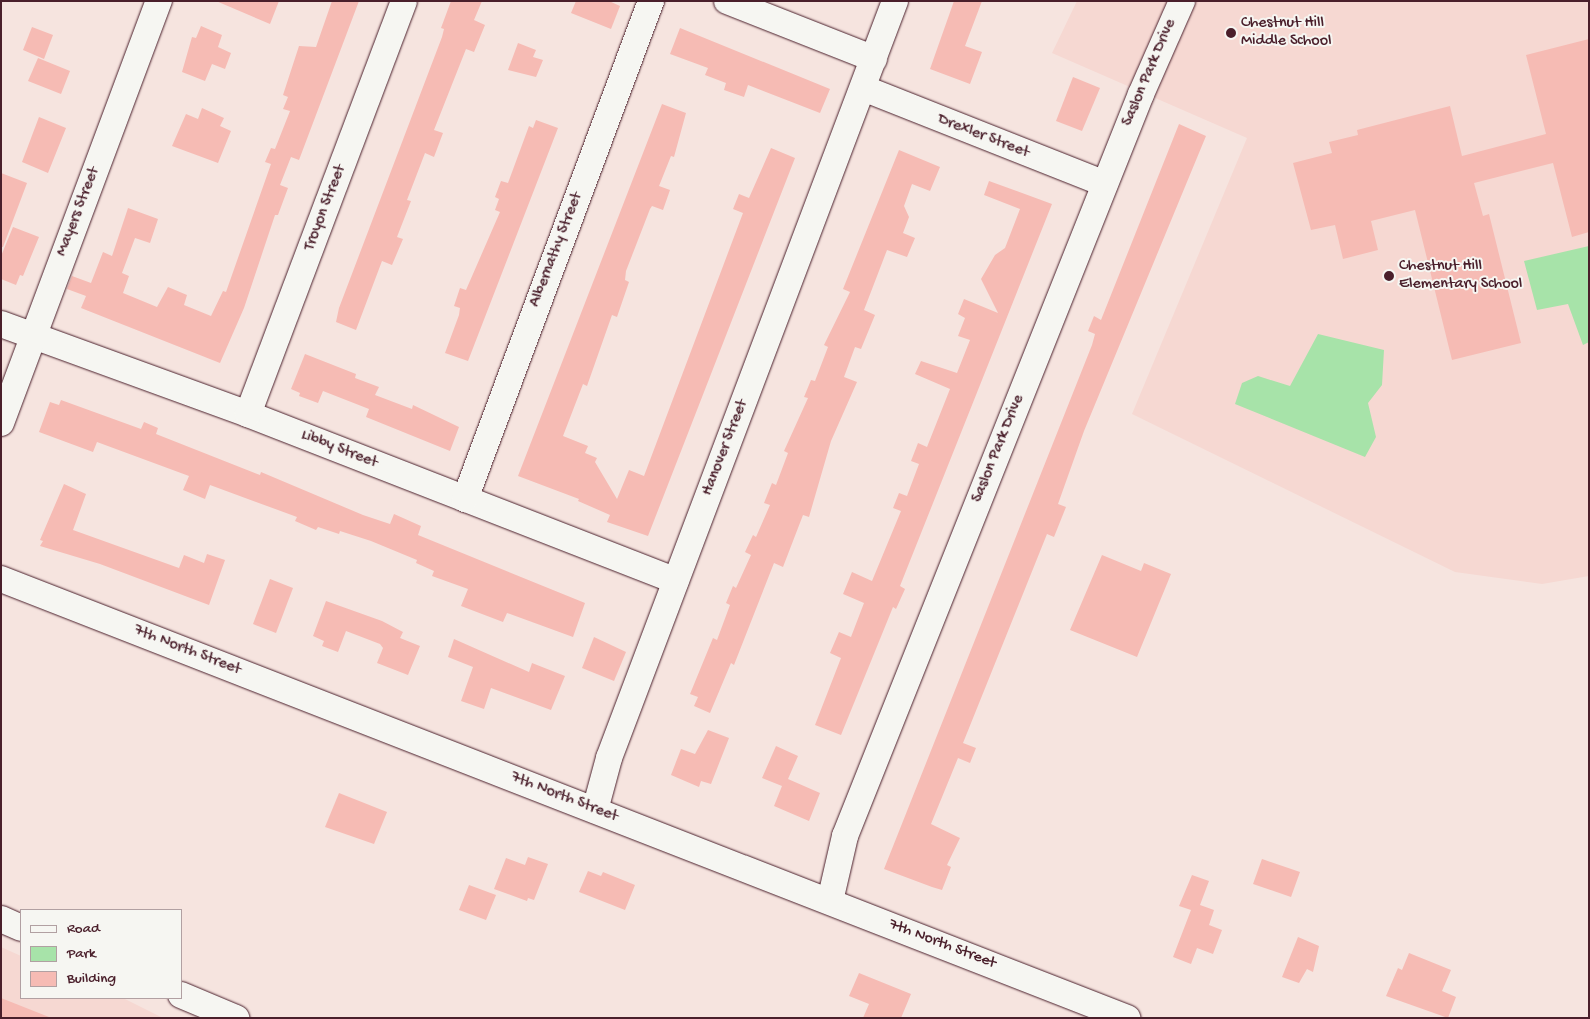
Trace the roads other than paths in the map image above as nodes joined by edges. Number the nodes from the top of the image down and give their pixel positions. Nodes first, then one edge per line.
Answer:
1 (159, 1) edge
2 (404, 1) edge
3 (651, 1) edge
4 (727, 1) edge
5 (895, 1) edge
6 (1182, 1) edge
7 (874, 59) junction
8 (863, 88) junction
9 (1105, 184) junction
10 (1, 324) edge
11 (33, 336) junction
12 (248, 414) junction
13 (1, 424) edge
14 (465, 499) junction
15 (1, 579) edge
16 (676, 581) junction
17 (595, 810) junction
18 (830, 901) junction
19 (1, 919) edge
20 (20, 928) edge
21 (182, 994) edge
22 (236, 1018) edge
23 (1127, 1018) edge

1 - 11 street, Mayers Street
2 - 12 street, Troyon Street
3 - 14 street, Albernathy Street
4 - 7 street
5 - 7 street
6 - 9 street, Saslon Park Drive
7 - 8 street, Hanover Street
8 - 9 street, Drexler Street
8 - 16 street, Hanover Street
9 - 18 street, Saslon Park Drive
10 - 11 street, Libby Street
11 - 12 street, Libby Street
11 - 13 street, Mayers Street
12 - 14 street, Libby Street
14 - 16 street, Libby Street
15 - 17 street, 7th North Street
16 - 17 street, Hanover Street
17 - 18 street, 7th North Street
18 - 23 street, 7th North Street
19 - 20 street
21 - 22 street

